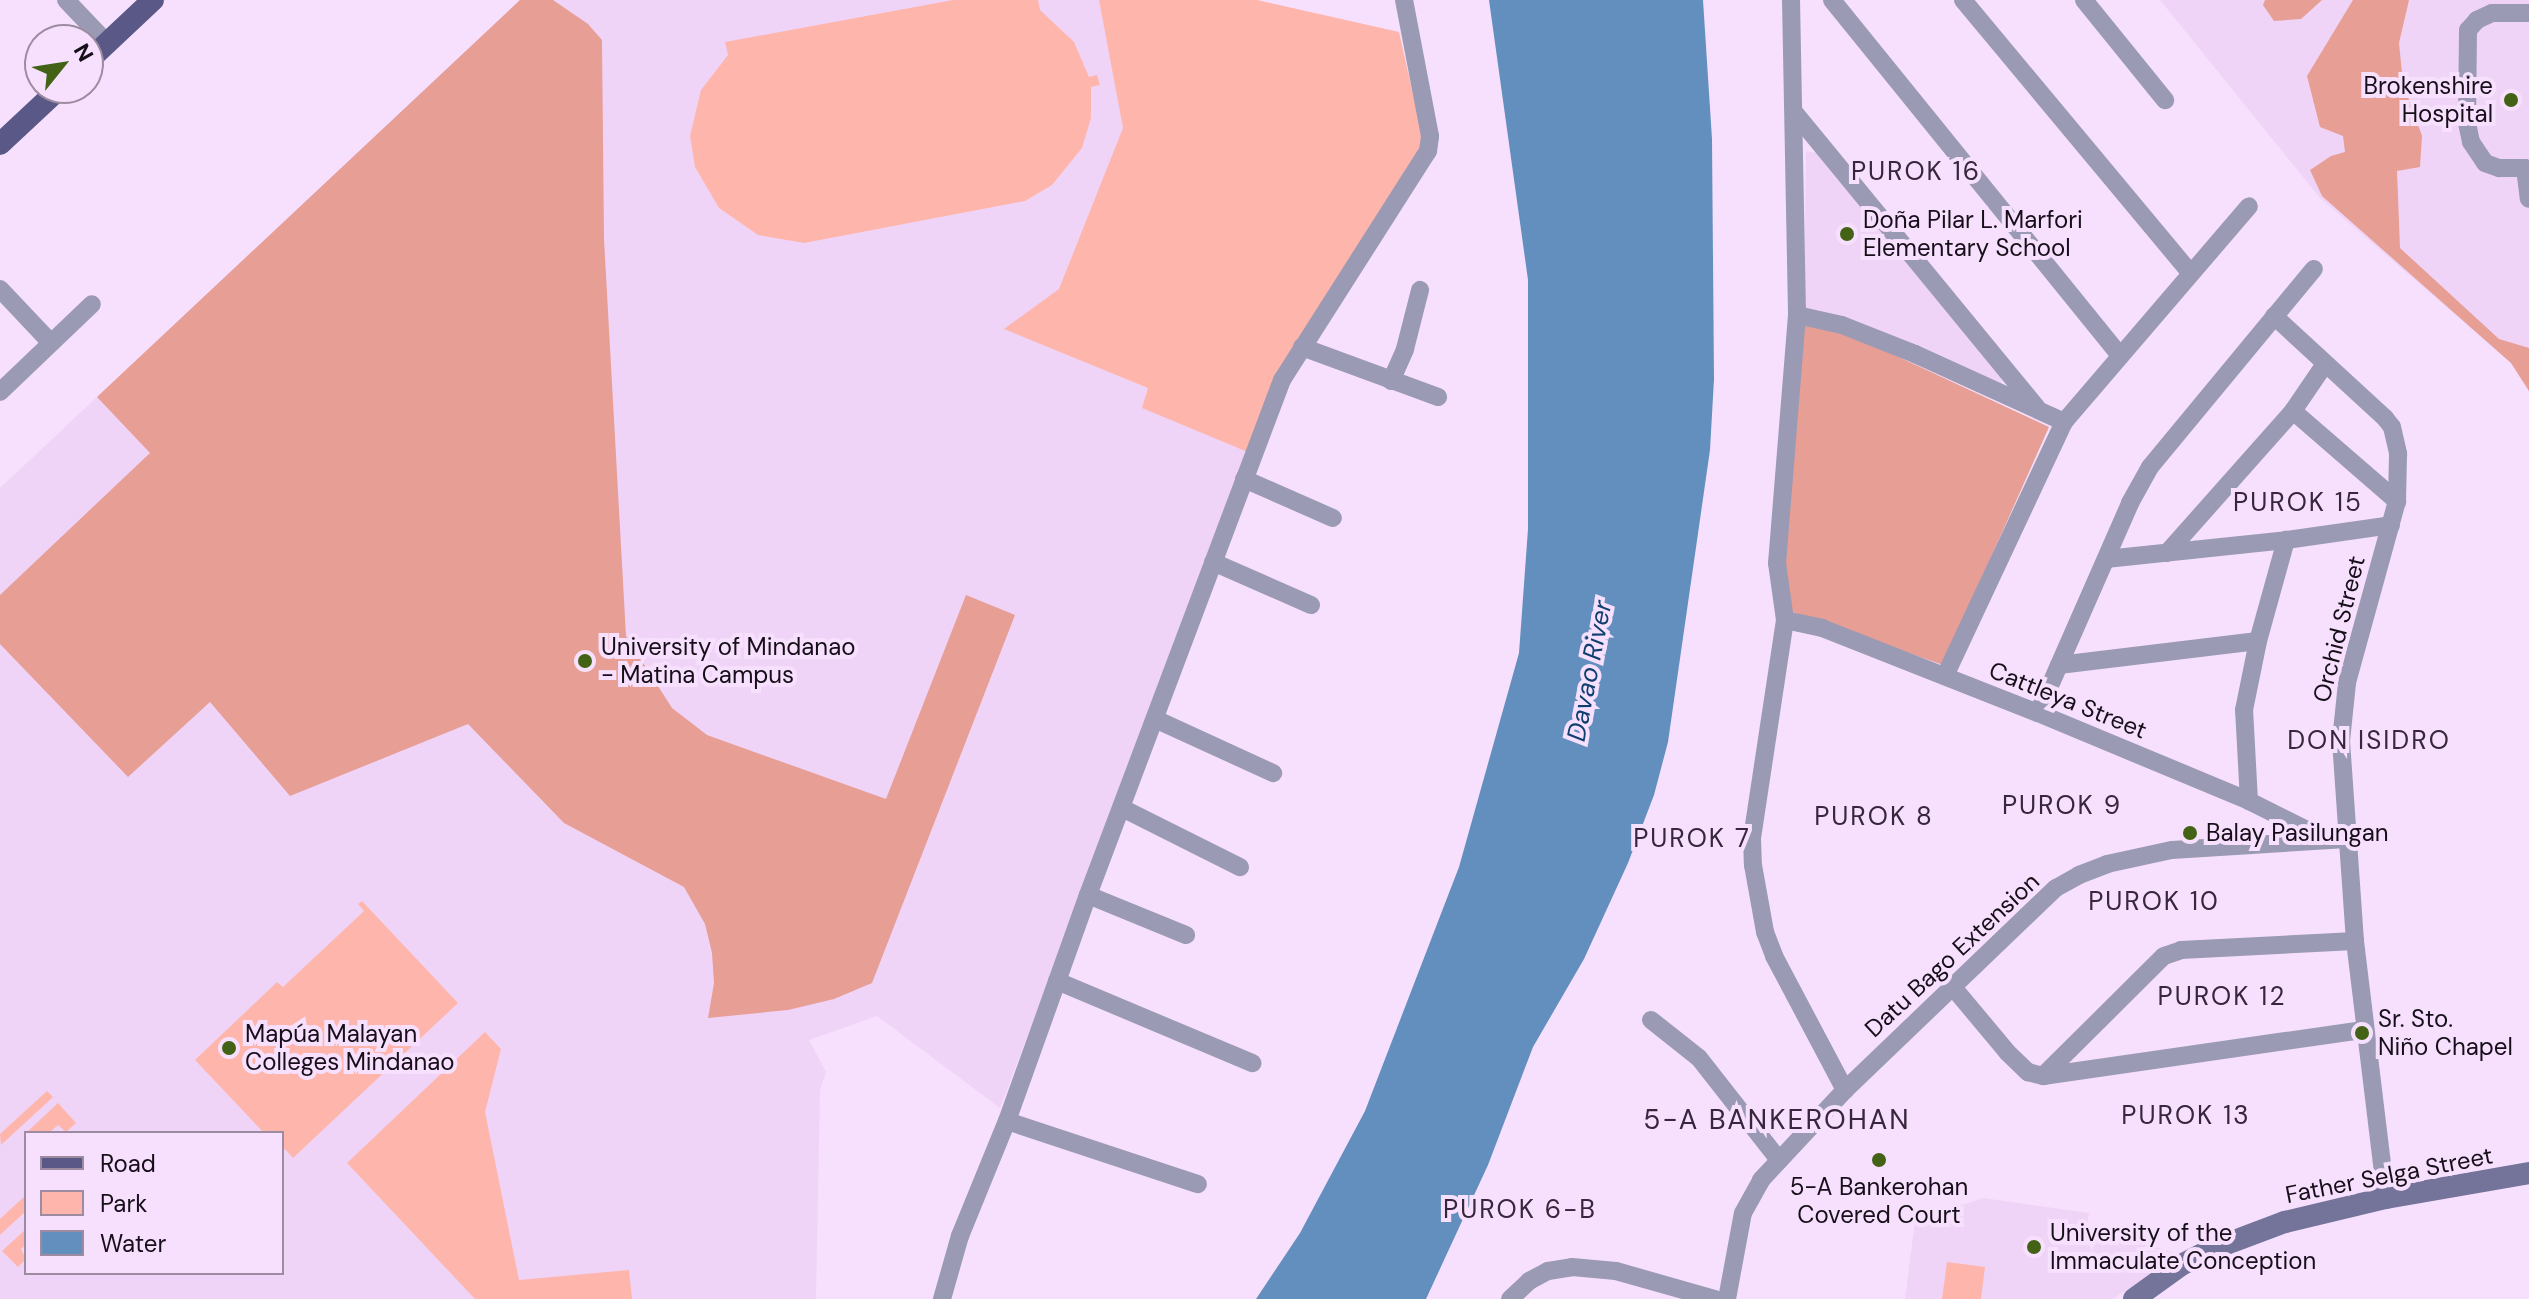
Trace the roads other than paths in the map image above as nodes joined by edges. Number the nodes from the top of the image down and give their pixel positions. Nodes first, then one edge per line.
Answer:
1 (66, 0) edge
2 (153, 0) edge
3 (1404, 0) edge
4 (1791, 0) edge
5 (1832, 0) edge
6 (1963, 0) edge
7 (2084, 0) edge
8 (2529, 13) edge
9 (107, 43) junction
10 (104, 46) edge
11 (2165, 100) dead end
12 (41, 104) edge
13 (1794, 112) junction
14 (3, 137) edge
15 (2529, 199) edge
16 (2249, 206) dead end
17 (2314, 269) dead end
18 (2190, 272) junction
19 (0, 289) edge
20 (1420, 290) dead end
21 (92, 304) dead end
22 (1797, 315) junction
23 (2274, 316) junction
24 (51, 343) junction
25 (1302, 347) junction
26 (2119, 355) junction
27 (2325, 364) junction
28 (1391, 381) junction
29 (0, 392) edge
30 (1438, 397) dead end
31 (2037, 408) junction
32 (2293, 411) junction
33 (2064, 422) junction
34 (1244, 479) junction
35 (2397, 501) junction
36 (1333, 518) dead end
37 (2391, 525) junction
38 (2286, 540) junction
39 (2167, 553) junction
40 (2106, 559) junction
41 (1213, 562) junction
42 (1311, 605) dead end
43 (1785, 620) junction
44 (2258, 641) junction
45 (2059, 665) junction
46 (1945, 676) junction
47 (2038, 713) junction
48 (1155, 719) junction
49 (1273, 773) dead end
50 (2249, 801) junction
51 (1122, 808) junction
52 (2347, 839) junction
53 (2326, 840) junction
54 (1240, 867) dead end
55 (1088, 895) junction
56 (1186, 935) dead end
57 (2355, 941) junction
58 (1057, 981) junction
59 (1952, 986) junction
60 (1651, 1020) dead end
61 (2364, 1030) junction
62 (1252, 1063) dead end
63 (2043, 1076) junction
64 (1845, 1090) junction
65 (1007, 1121) junction
66 (1779, 1160) junction
67 (2529, 1173) edge
68 (1198, 1184) dead end
69 (2386, 1198) junction
70 (942, 1299) edge
71 (1510, 1299) edge
72 (1715, 1299) edge
73 (1727, 1299) edge
74 (2134, 1299) edge

1 - 9 street
2 - 9 main road
3 - 25 street
4 - 13 street
5 - 26 street
6 - 18 street
7 - 11 street
8 - 15 street
9 - 10 main road
12 - 14 main road
13 - 22 street
13 - 31 street
16 - 18 street
17 - 23 street
18 - 26 street
19 - 24 street
20 - 28 street
21 - 24 street
22 - 31 street
22 - 43 street
23 - 27 street, Orchid Street
23 - 40 street
24 - 29 street
25 - 28 street
25 - 34 street
26 - 33 street
27 - 32 street
27 - 35 street, Orchid Street
28 - 30 street
31 - 33 street
32 - 35 street
32 - 39 street
33 - 46 street
34 - 36 street
34 - 41 street
35 - 37 street, Orchid Street
37 - 38 street
37 - 52 street, Orchid Street
38 - 39 street
38 - 44 street
39 - 40 street
40 - 45 street
41 - 42 street
41 - 48 street
43 - 46 street, Cattleya Street
43 - 64 street
44 - 45 street
44 - 50 street
45 - 47 street
46 - 47 street, Cattleya Street
47 - 50 street, Cattleya Street
48 - 49 street
48 - 51 street
50 - 53 street, Cattleya Street
51 - 54 street
51 - 55 street
52 - 53 street, Datu Bago Extension
52 - 57 street, Orchid Street
53 - 59 street, Datu Bago Extension
55 - 56 street
55 - 58 street
57 - 61 street, Orchid Street
57 - 63 street
58 - 62 street
58 - 65 street
59 - 63 street
59 - 64 street, Datu Bago Extension
60 - 66 street
61 - 63 street
61 - 69 street, Orchid Street
64 - 66 street, Datu Bago Extension
65 - 68 street
65 - 70 street
66 - 73 street, Datu Bago Extension
67 - 69 main road, Father Selga Street
69 - 74 main road, Father Selga Street
71 - 72 street

